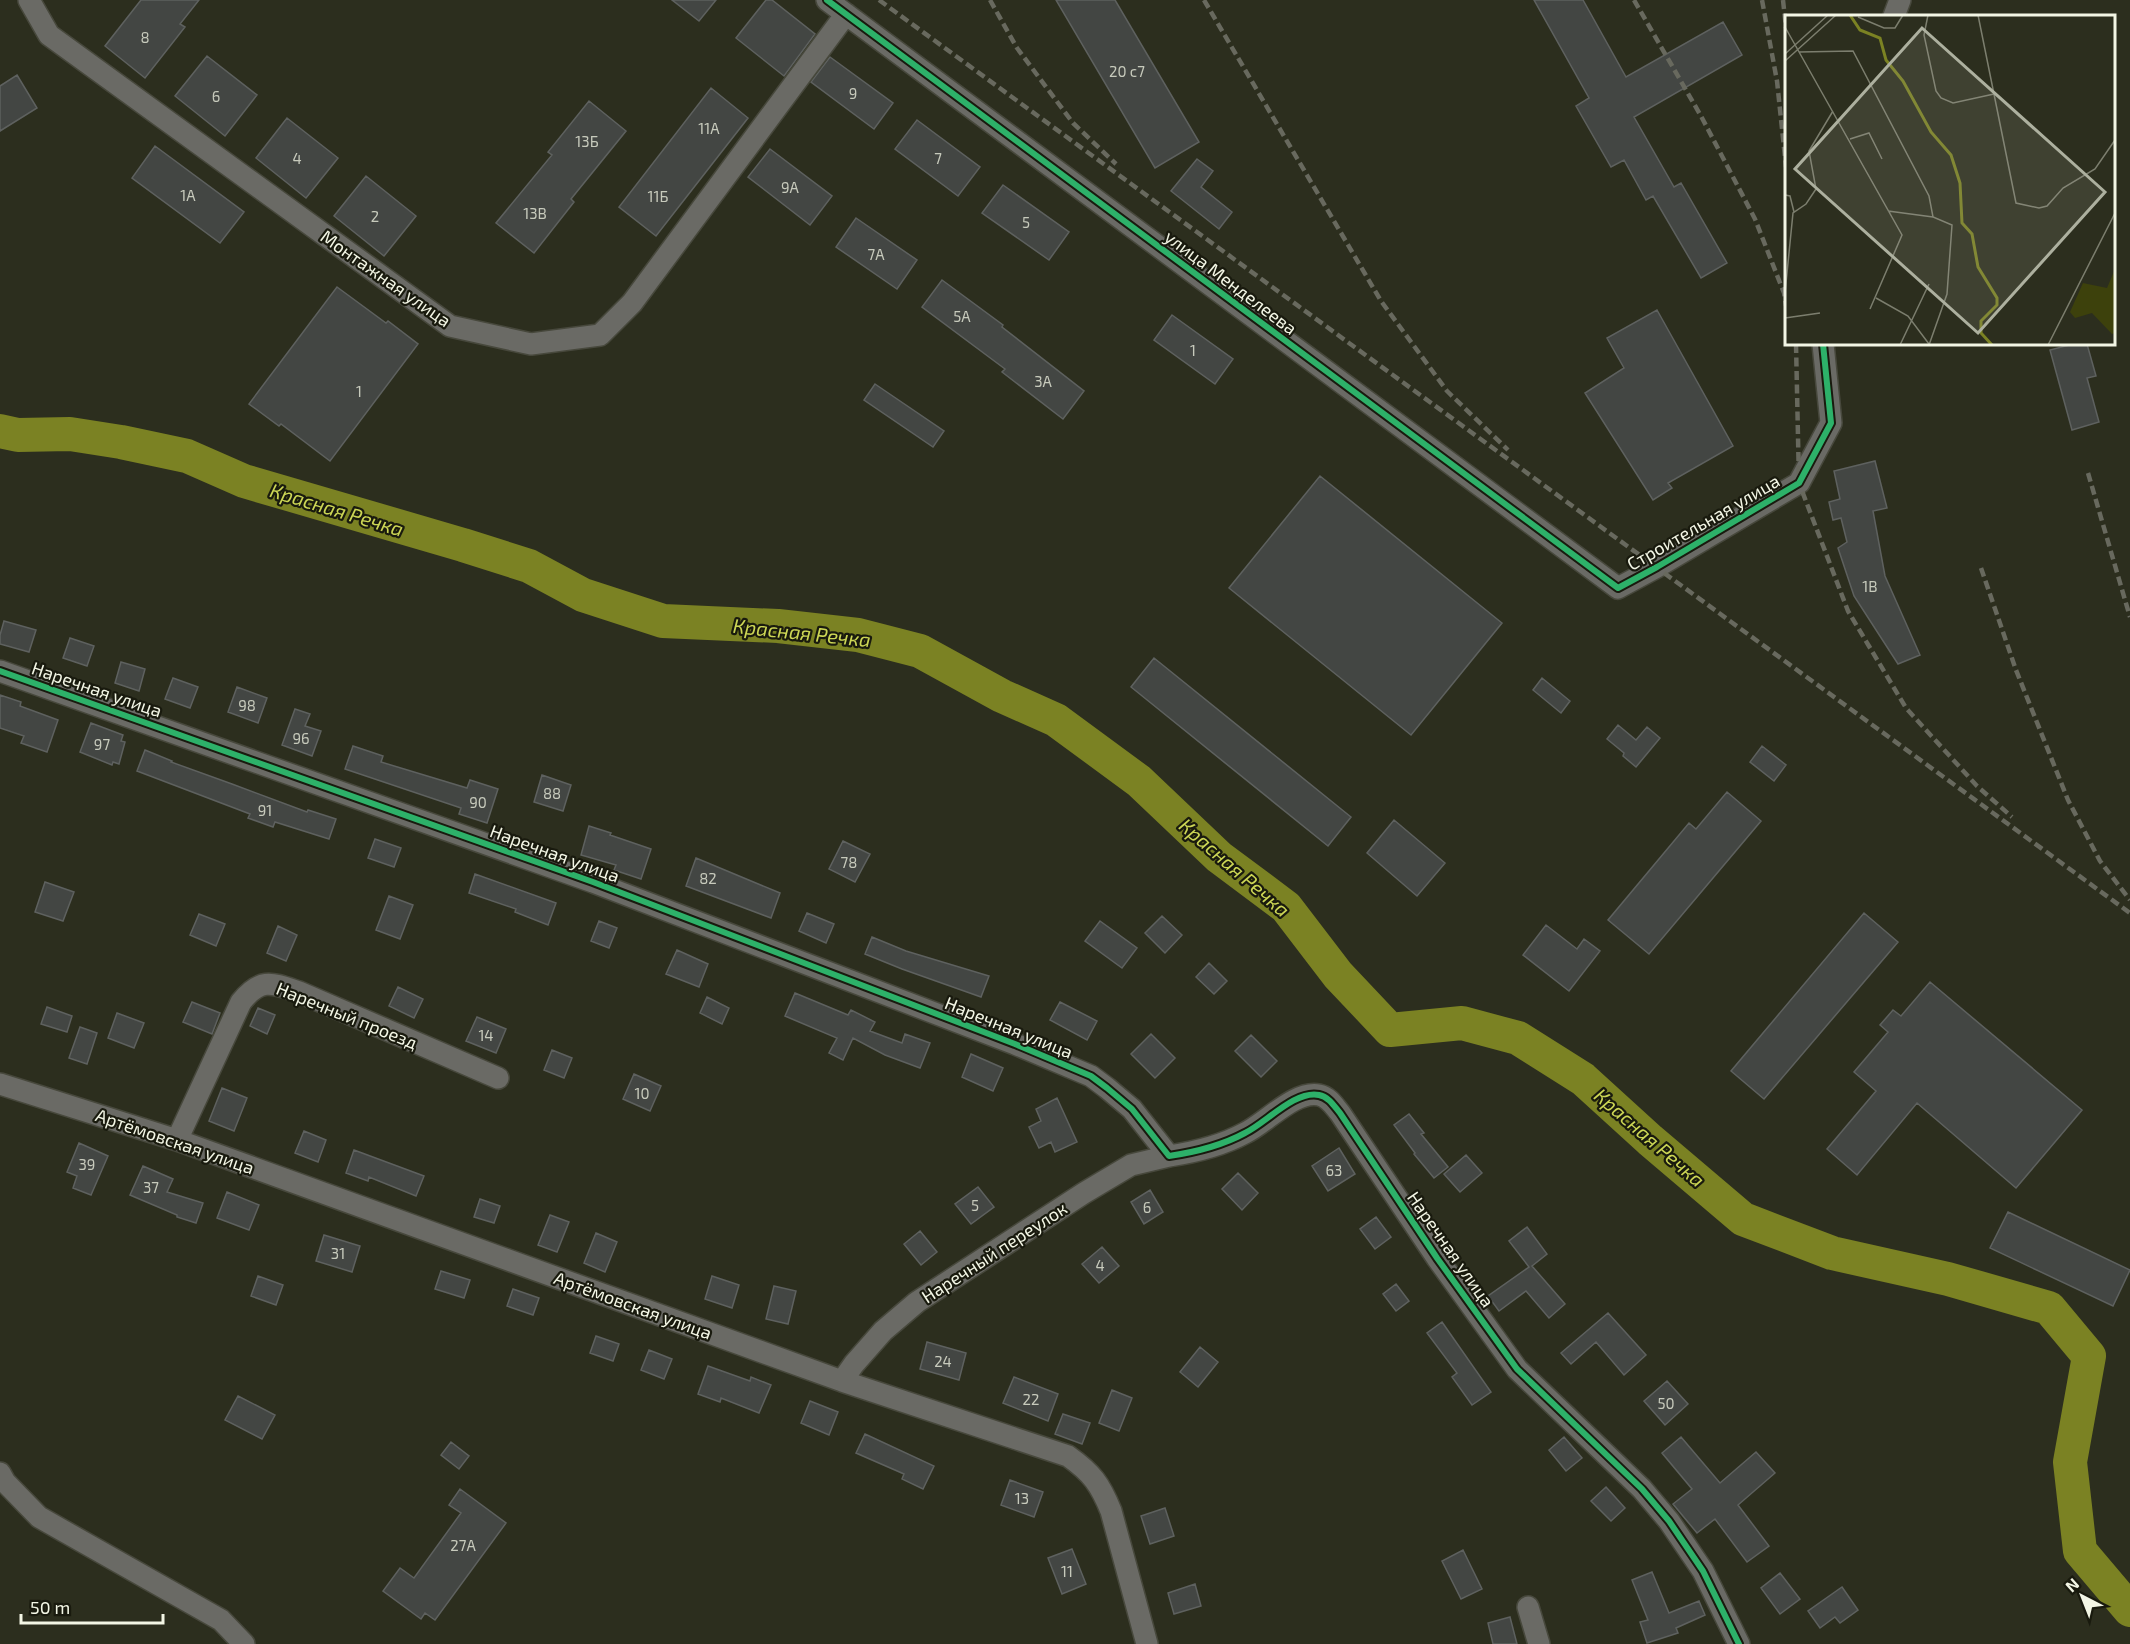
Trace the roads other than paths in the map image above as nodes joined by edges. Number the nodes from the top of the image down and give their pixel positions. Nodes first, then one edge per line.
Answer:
1 (29, 0) edge
2 (827, 0) edge
3 (1899, 0) edge
4 (846, 14) junction
5 (1894, 15) edge
6 (1823, 345) edge
7 (1618, 588) joint
8 (0, 671) edge
9 (498, 1078) dead end
10 (0, 1084) edge
11 (177, 1140) junction
12 (1169, 1156) junction
13 (842, 1381) junction
14 (0, 1473) edge
15 (1528, 1607) dead end
16 (244, 1644) edge
17 (1147, 1644) edge
18 (1539, 1644) edge
19 (1739, 1644) edge

1 - 4 street, Монтажная улица
2 - 4 street, улица Менделеева
3 - 5 street
4 - 7 street, улица Менделеева
6 - 7 street, Строительная улица
8 - 12 street, Наречная улица
9 - 11 street, Наречный проезд
10 - 11 street, Артёмовская улица
11 - 13 street, Артёмовская улица
12 - 13 street, Наречный переулок
12 - 19 street, Наречная улица
13 - 17 street, Артёмовская улица
14 - 16 street
15 - 18 street

